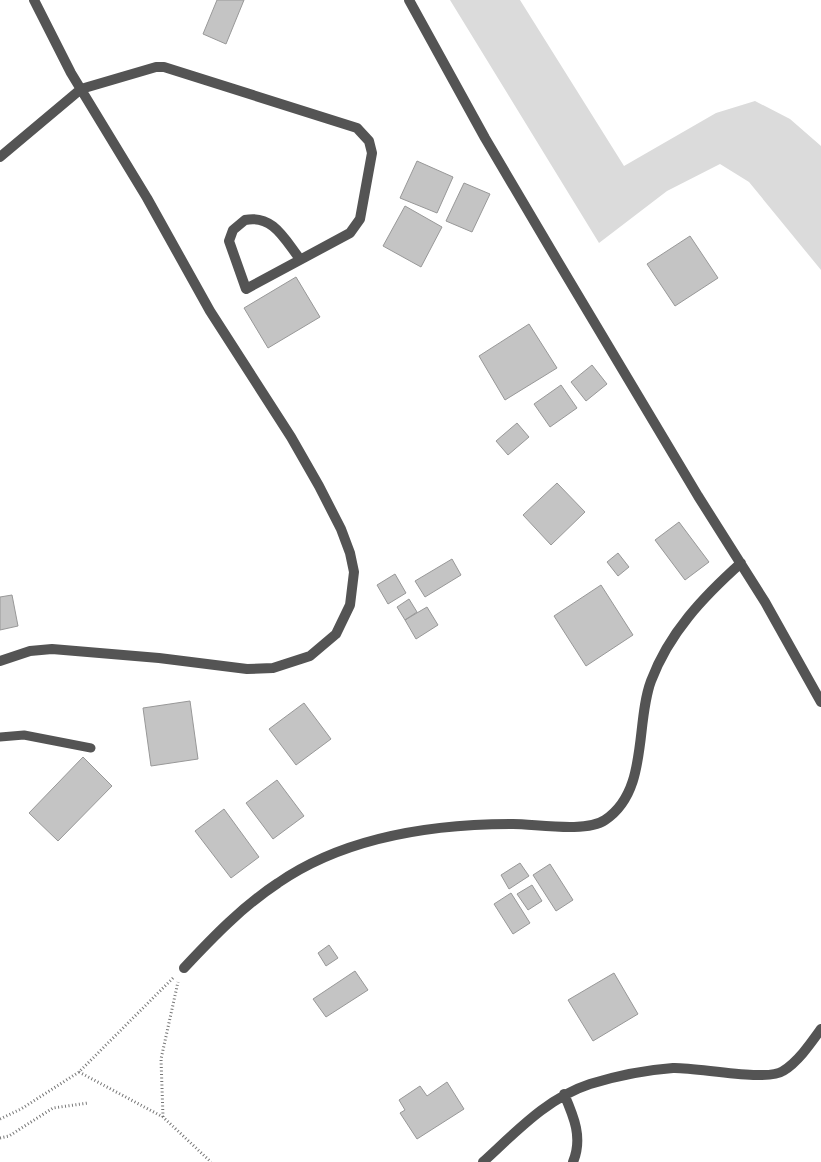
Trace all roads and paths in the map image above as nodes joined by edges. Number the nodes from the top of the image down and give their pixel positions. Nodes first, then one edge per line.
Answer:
1 (34, 0) edge
2 (409, 0) edge
3 (81, 89) junction
4 (0, 157) edge
5 (300, 260) junction
6 (741, 563) junction
7 (0, 661) edge
8 (821, 702) edge
9 (0, 737) edge
10 (91, 748) dead end
11 (184, 968) junction
12 (821, 1029) edge
13 (79, 1072) junction
14 (564, 1094) junction
15 (88, 1102) dead end
16 (163, 1117) junction
17 (0, 1119) edge
18 (0, 1138) edge
19 (211, 1162) edge
20 (483, 1162) edge
21 (573, 1162) edge

1 - 3 street
2 - 6 street
3 - 4 street
3 - 5 street
3 - 7 street
5 - 5 street
6 - 8 street
6 - 11 street
9 - 10 lane
11 - 13 path
11 - 16 path
12 - 14 street
13 - 16 path
13 - 17 path
14 - 20 street
14 - 21 street
15 - 18 path
16 - 19 path

